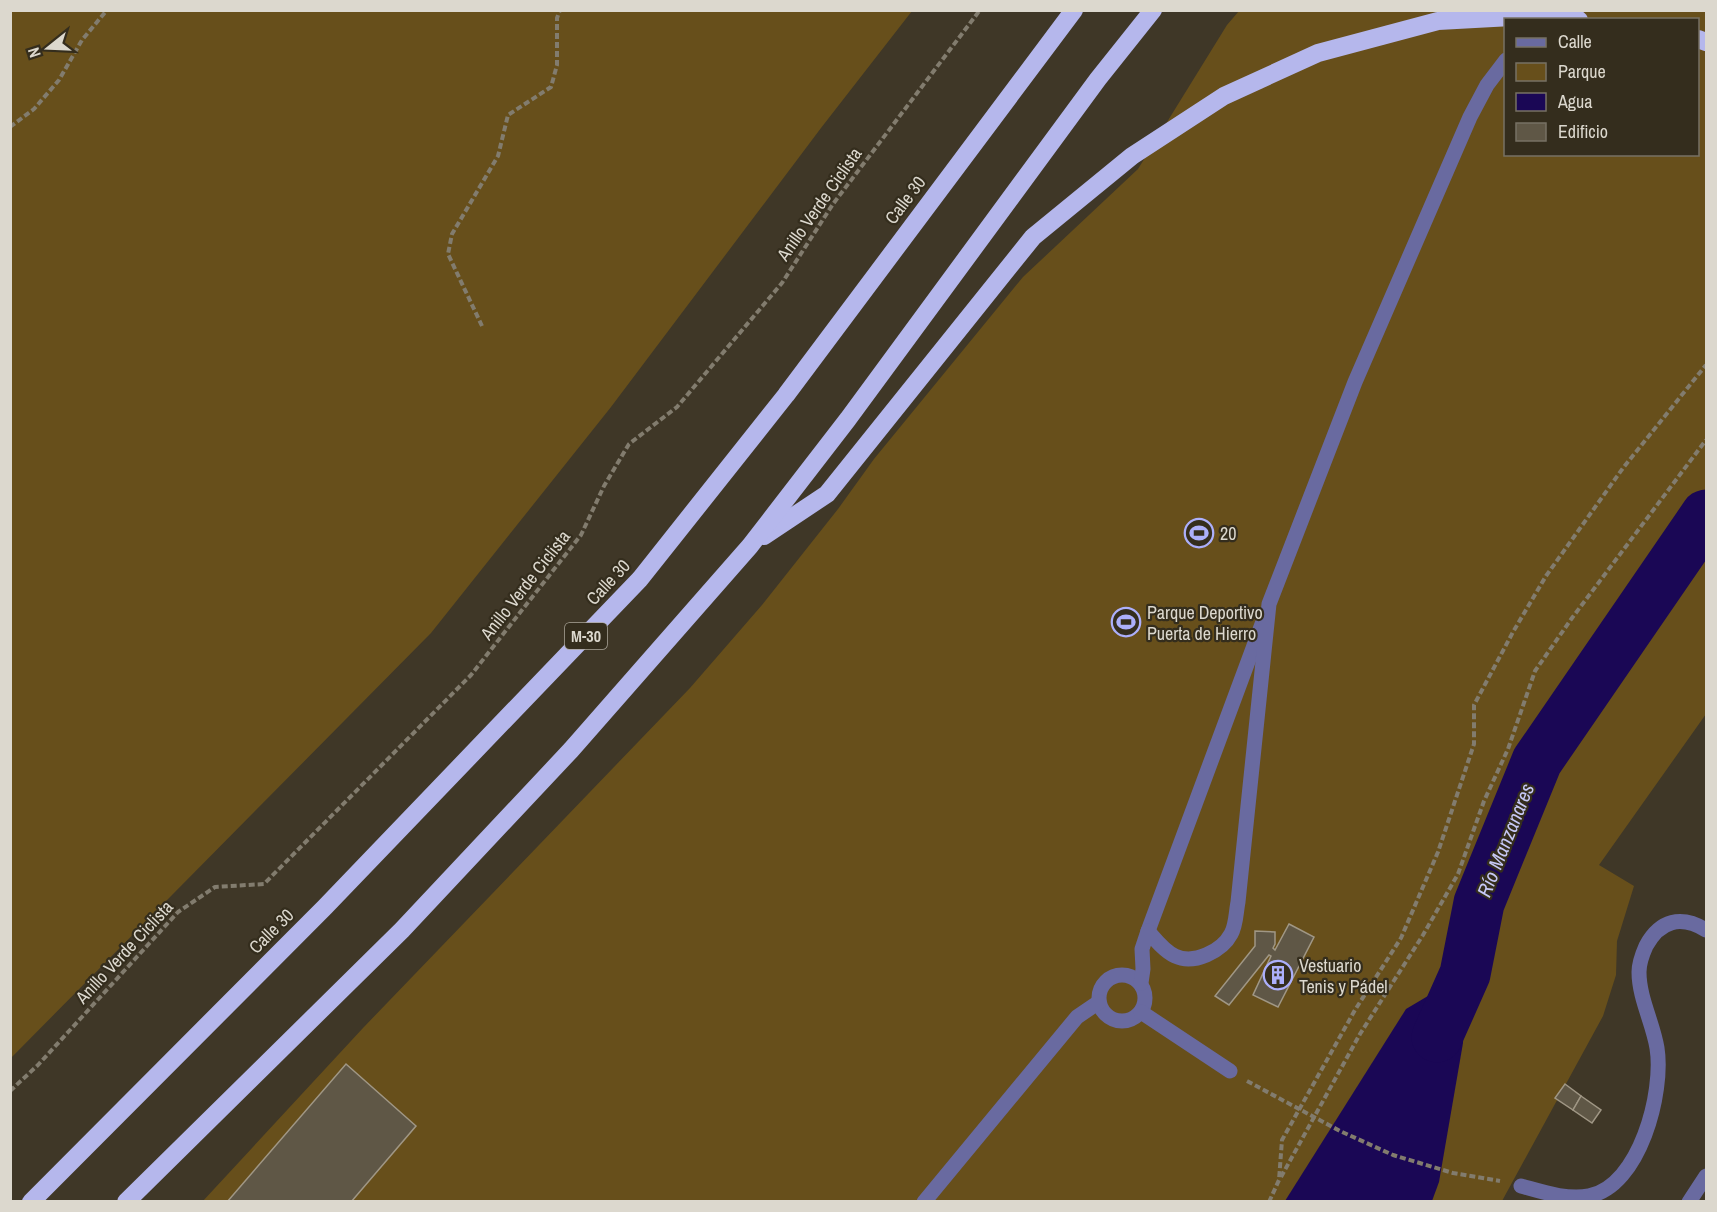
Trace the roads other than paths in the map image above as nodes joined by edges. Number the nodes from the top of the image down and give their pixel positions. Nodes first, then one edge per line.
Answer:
1 (1074, 10) edge
2 (1153, 10) edge
3 (1566, 18) edge
4 (1504, 63) edge
5 (750, 546) junction
6 (1269, 604) junction
7 (1707, 930) edge
8 (1148, 931) junction
9 (1141, 983) junction
10 (1099, 1002) junction
11 (1141, 1012) junction
12 (1230, 1071) dead end
13 (1707, 1176) edge
14 (1521, 1186) dead end
15 (31, 1202) edge
16 (126, 1202) edge
17 (924, 1202) edge
18 (1689, 1202) edge

1 - 15 highway, Calle 30 / M-30
2 - 5 highway
3 - 5 highway
4 - 6 street
5 - 16 highway
6 - 8 street
6 - 8 street
7 - 14 street
8 - 9 street
9 - 10 street
9 - 11 street
10 - 11 street
10 - 17 street
11 - 12 street
13 - 18 street

